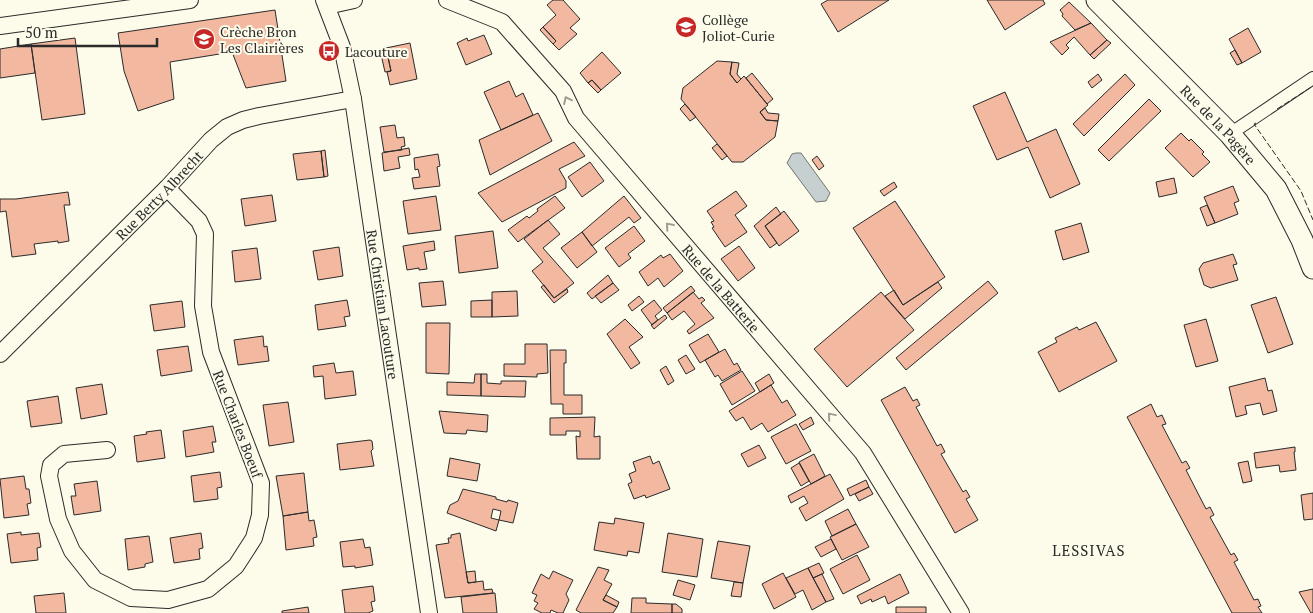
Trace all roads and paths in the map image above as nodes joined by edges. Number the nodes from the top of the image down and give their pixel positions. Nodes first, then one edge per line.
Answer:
1 (190, 0) edge
2 (354, 0) edge
3 (447, 0) edge
4 (1097, 0) edge
5 (325, 3) edge
6 (0, 26) edge
7 (1313, 78) edge
8 (353, 100) junction
9 (1230, 134) junction
10 (167, 188) junction
11 (1313, 268) edge
12 (0, 354) edge
13 (107, 450) dead end
14 (429, 613) edge
15 (961, 613) edge

1 - 6 street
2 - 5 street
15 -> 3 street, Rue de la Batterie
4 - 9 street, Rue de la Pagère
5 - 8 street, Rue Christian Lacouture
7 - 9 street
8 - 10 street, Rue Berty Albrecht
8 - 14 street, Rue Christian Lacouture
9 - 11 street, Rue de la Pagère
10 - 12 street, Rue Berty Albrecht
10 - 13 street, Rue Charles Boeuf

